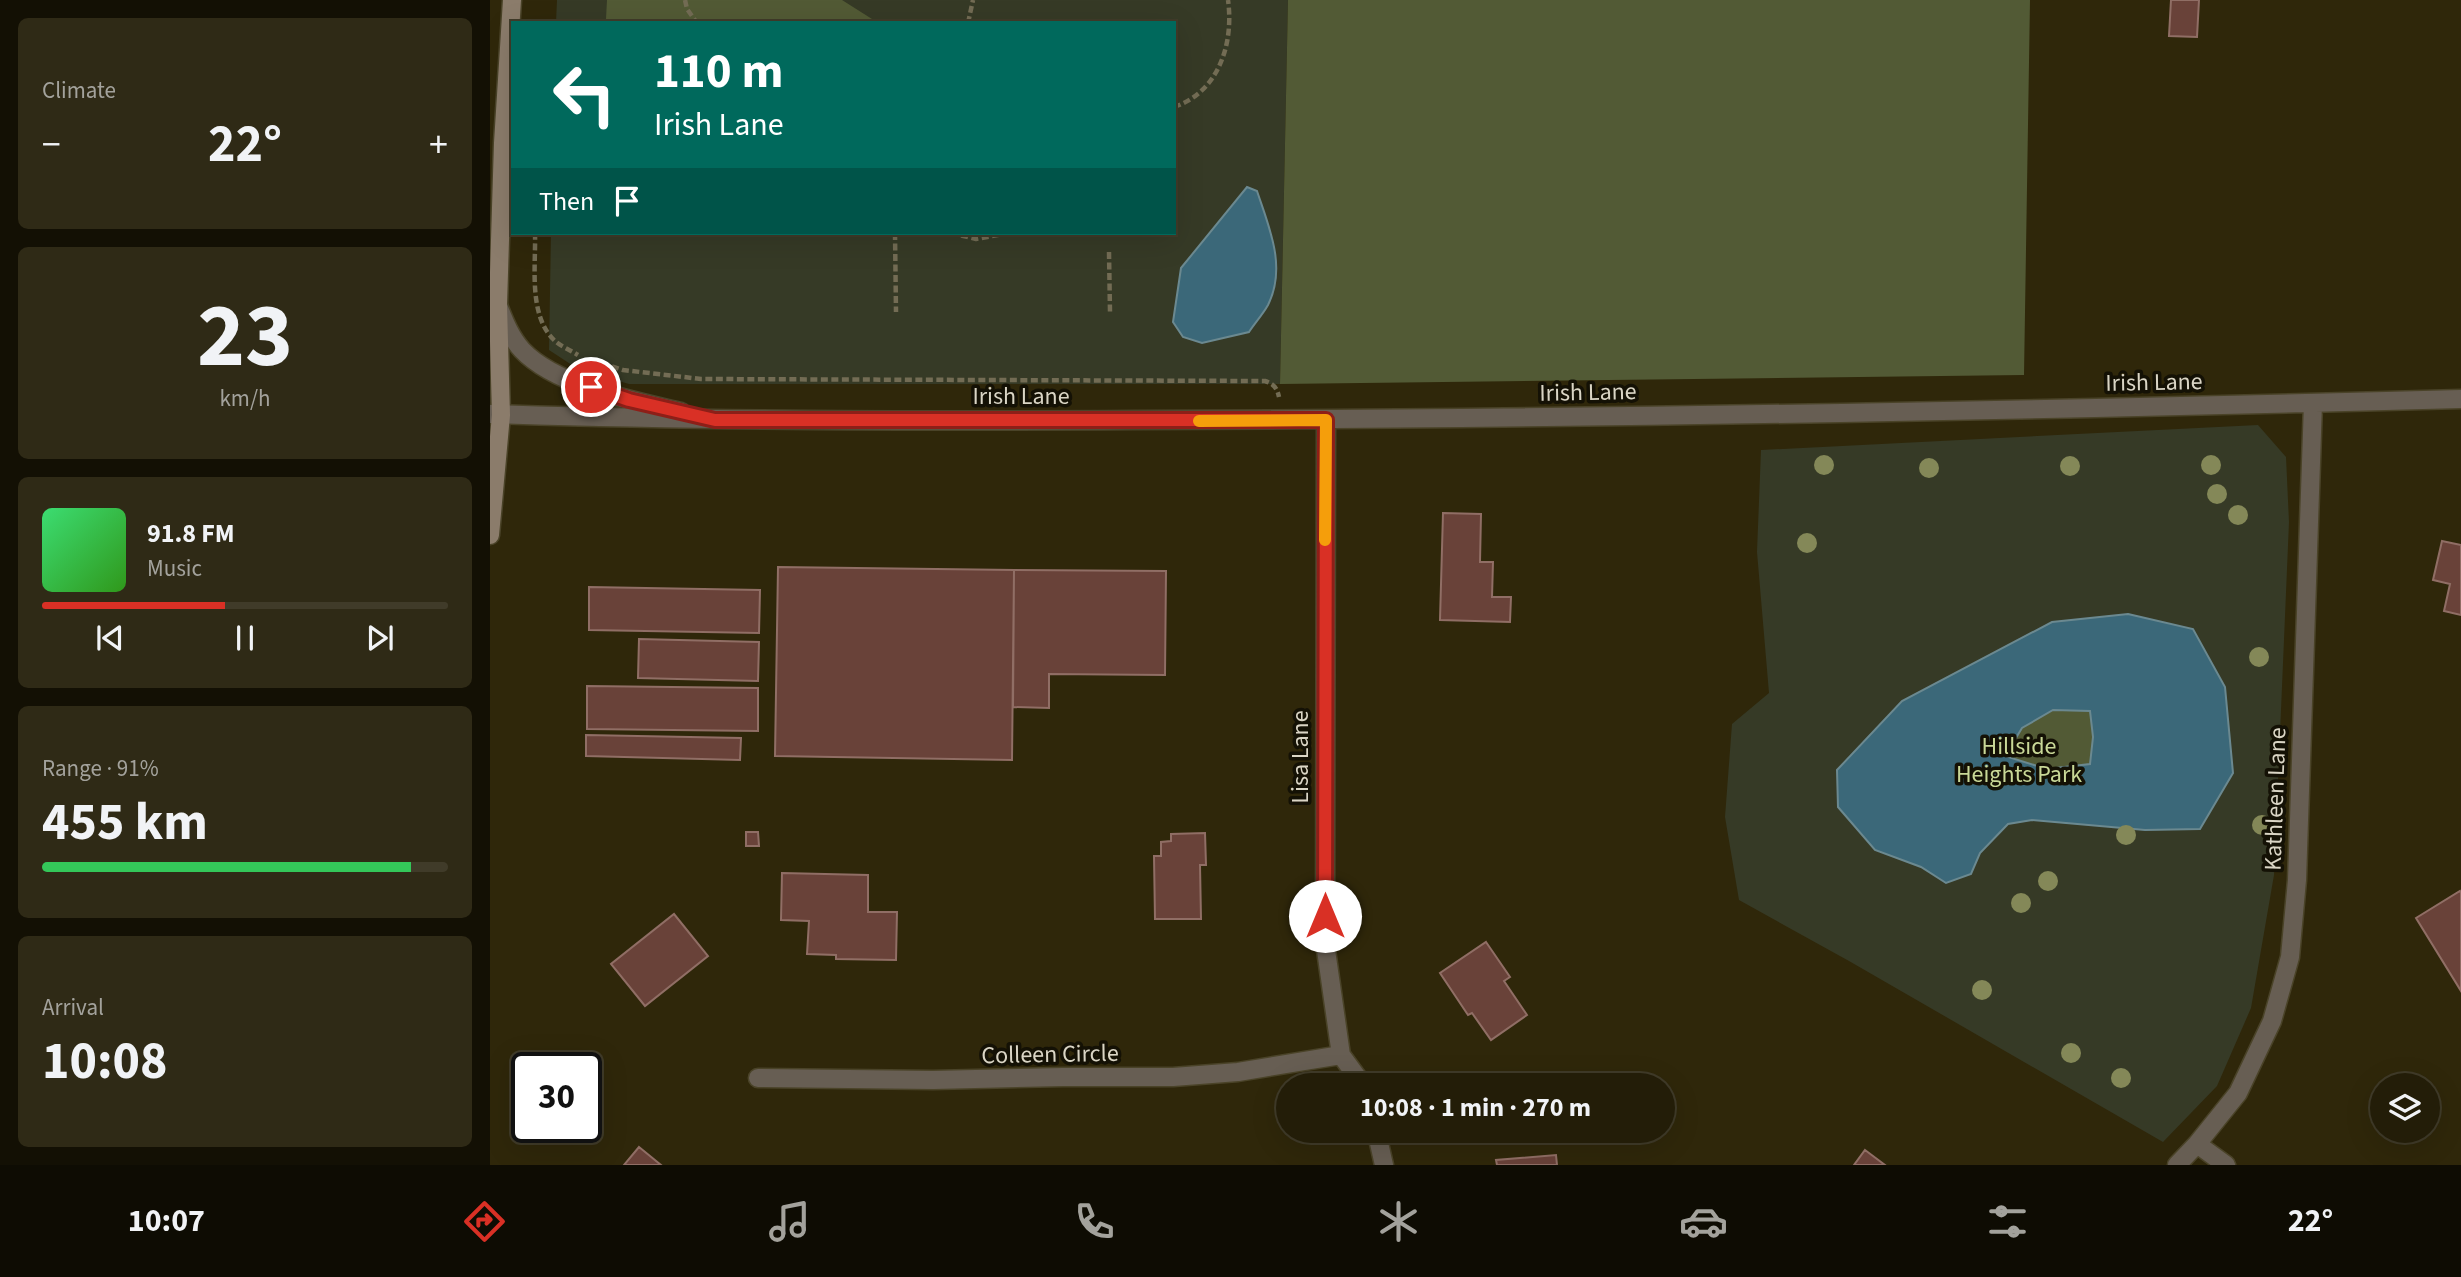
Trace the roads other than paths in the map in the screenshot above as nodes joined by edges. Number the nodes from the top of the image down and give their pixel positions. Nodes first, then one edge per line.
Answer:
1 (512, 0) edge
2 (498, 305) junction
3 (2461, 399) edge
4 (2313, 403) junction
5 (495, 415) edge
6 (715, 420) junction
7 (1326, 420) junction
8 (490, 535) edge
9 (1341, 1055) junction
10 (1354, 1073) edge
11 (758, 1079) dead end
12 (1379, 1143) edge
13 (2197, 1144) junction
14 (1384, 1165) edge
15 (2177, 1165) edge
16 (2226, 1165) edge

1 - 2 main road
2 - 5 main road
2 - 6 street, Irish Lane
3 - 4 street, Irish Lane
4 - 7 street, Irish Lane
4 - 13 street, Kathleen Lane
5 - 6 street, Irish Lane
5 - 8 main road
6 - 7 street, Irish Lane
7 - 9 street, Lisa Lane
9 - 10 street, Lisa Lane
9 - 11 street, Colleen Circle
12 - 14 street
13 - 15 street, Kathleen Lane
13 - 16 street

